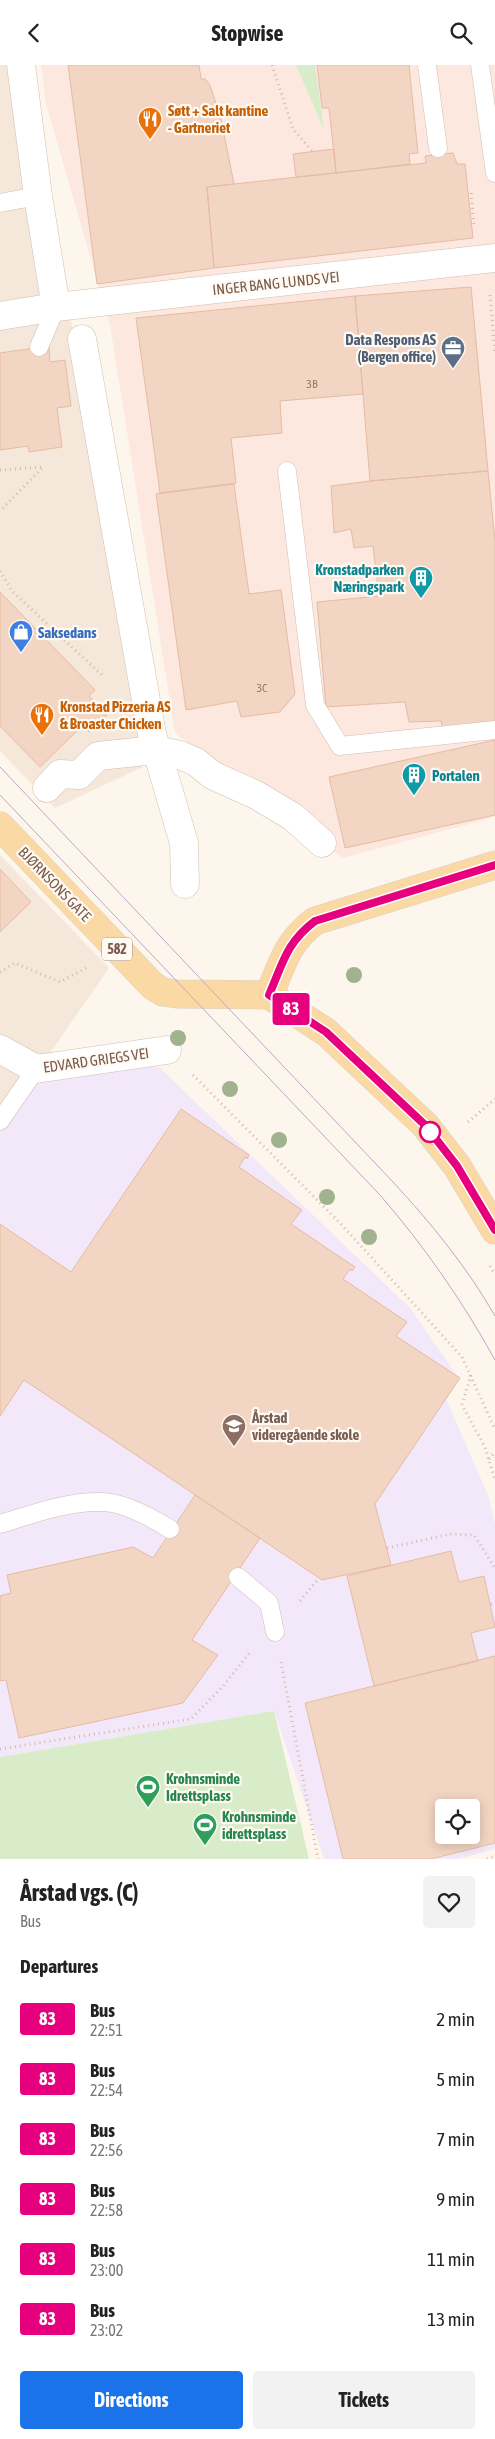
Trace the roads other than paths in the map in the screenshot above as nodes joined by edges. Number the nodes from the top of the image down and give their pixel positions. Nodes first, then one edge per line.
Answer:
1 (21, 65) edge
2 (428, 65) edge
3 (480, 65) edge
4 (438, 148) dead end
5 (495, 173) edge
6 (38, 196) junction
7 (0, 203) edge
8 (495, 258) edge
9 (56, 307) junction
10 (0, 316) edge
11 (82, 339) dead end
12 (39, 347) dead end
13 (287, 471) dead end
14 (495, 730) edge
15 (156, 750) junction
16 (47, 787) dead end
17 (0, 827) edge
18 (322, 843) dead end
19 (495, 865) edge
20 (185, 884) dead end
21 (269, 995) junction
22 (0, 1049) edge
23 (168, 1050) road end
24 (36, 1069) junction
25 (0, 1121) edge
26 (495, 1230) edge
27 (0, 1524) edge
28 (170, 1529) dead end
29 (238, 1577) dead end
30 (275, 1632) road end

1 - 6 street
2 - 4 lane
3 - 5 lane
6 - 7 lane
6 - 9 street
8 - 9 street, INGER BANG LUNDS VEI
9 - 10 street, INGER BANG LUNDS VEI
9 - 12 lane
11 - 15 street
13 - 14 lane
15 - 16 street
15 - 18 street
15 - 20 street
17 - 21 main road, BJØRNSONS GATE / 582
19 - 21 main road
21 - 26 main road
22 - 24 street, EDVARD GRIEGS VEI
23 - 24 street, EDVARD GRIEGS VEI
24 - 25 lane
27 - 28 lane
29 - 30 lane

